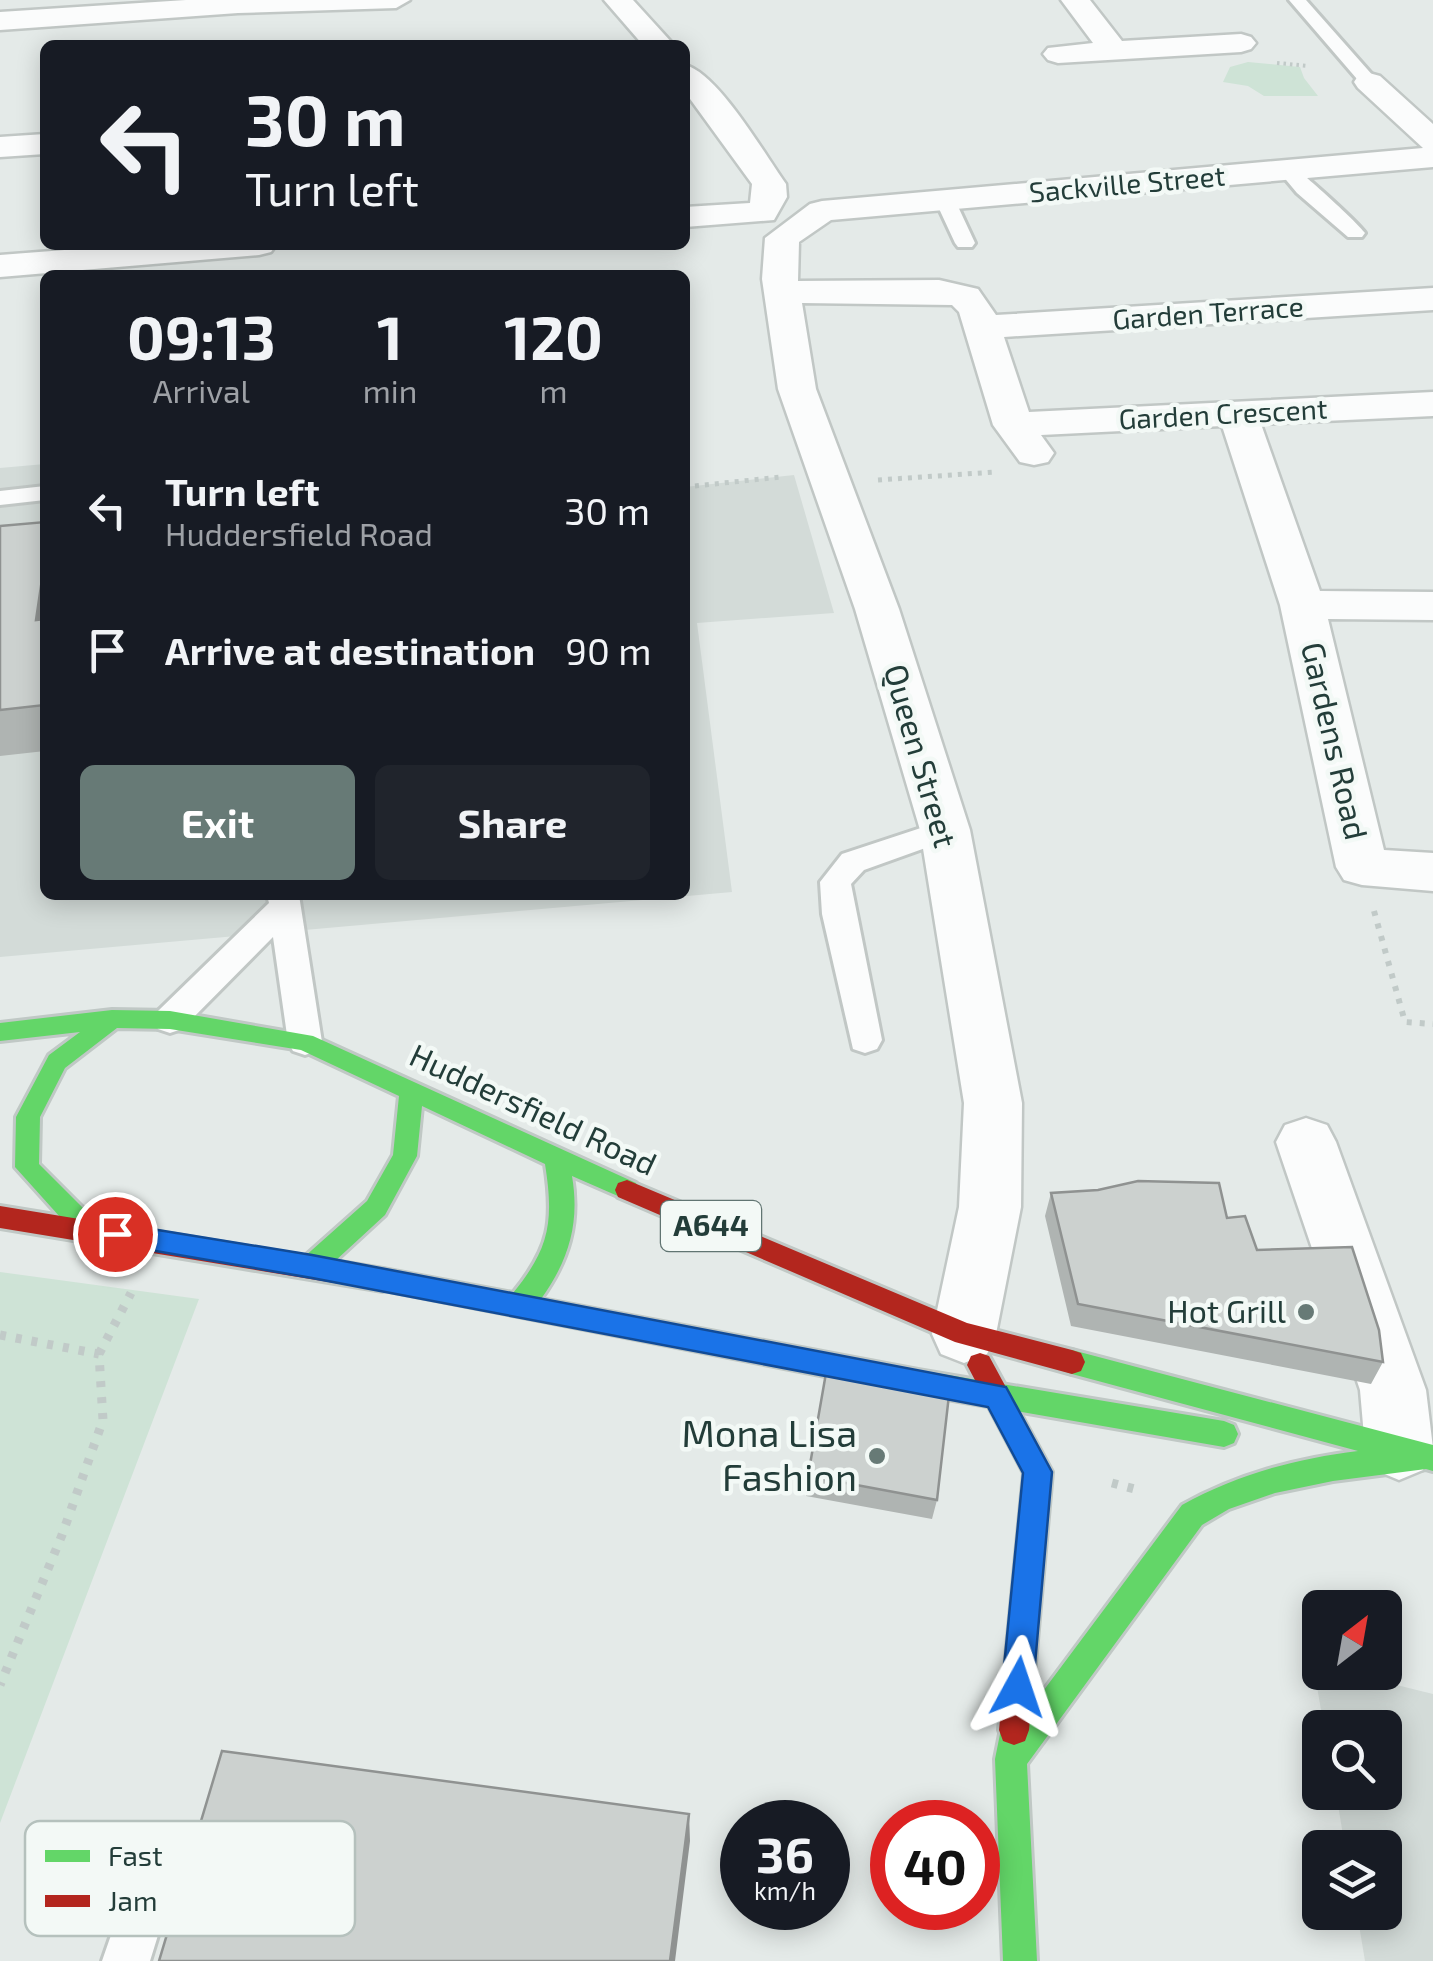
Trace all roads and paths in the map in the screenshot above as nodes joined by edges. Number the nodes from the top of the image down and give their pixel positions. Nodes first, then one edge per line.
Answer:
1 (396, 0) edge
2 (618, 0) edge
3 (1076, 0) edge
4 (1298, 0) edge
5 (238, 3) edge
6 (0, 21) edge
7 (654, 40) edge
8 (1236, 43) joint
9 (1340, 47) junction
10 (1114, 51) junction
11 (1058, 54) dead end
12 (690, 80) edge
13 (1370, 82) joint
14 (1433, 141) edge
15 (40, 144) edge
16 (0, 147) edge
17 (1433, 157) edge
18 (1287, 170) junction
19 (946, 200) junction
20 (822, 211) joint
21 (690, 217) edge
22 (1355, 233) dead end
23 (965, 243) dead end
24 (197, 250) edge
25 (0, 266) edge
26 (782, 292) junction
27 (1433, 298) edge
28 (983, 328) junction
29 (1433, 404) edge
30 (1238, 413) junction
31 (1013, 425) junction
32 (1039, 461) joint
33 (831, 484) junction
34 (690, 486) edge
35 (40, 494) edge
36 (0, 498) edge
37 (1302, 604) junction
38 (1433, 606) edge
39 (945, 830) junction
40 (1362, 867) junction
41 (1433, 872) edge
42 (282, 902) edge
43 (112, 1019) junction
44 (170, 1020) junction
45 (1433, 1024) edge
46 (0, 1032) edge
47 (865, 1040) dead end
48 (305, 1042) junction
49 (412, 1090) junction
50 (1306, 1142) dead end
51 (557, 1160) junction
52 (0, 1217) edge
53 (87, 1228) junction
54 (312, 1266) junction
55 (519, 1306) junction
56 (964, 1334) junction
57 (0, 1336) edge
58 (996, 1396) junction
59 (1419, 1454) edge
60 (0, 1685) edge
61 (1011, 1759) junction
62 (1020, 1961) edge

1 - 5 street
2 - 7 street
3 - 10 street
4 - 9 lane
5 - 6 street
8 - 9 path
8 - 10 street
9 - 13 lane
10 - 11 street
12 - 21 street
13 - 14 street
15 - 16 street
17 - 18 street, Sackville Street
18 - 19 street, Sackville Street
18 - 22 lane
19 - 20 street, Sackville Street
19 - 23 lane
20 - 26 street, Queen Street
24 - 25 street
26 - 28 street
26 - 33 street, Queen Street
27 - 28 street, Garden Terrace
28 - 31 street
29 - 30 street, Garden Crescent
30 - 31 street, Garden Crescent
30 - 37 street, Gardens Road
31 - 32 street
32 - 33 path
33 - 34 path
33 - 39 street, Queen Street
35 - 36 lane
37 - 38 street
37 - 40 street, Gardens Road
39 - 47 lane
39 - 56 street, Queen Street
40 - 41 street, Gardens Road
40 - 45 path
42 - 44 lane
42 - 48 lane
43 - 44 main road, Huddersfield Road / A644
43 - 46 main road, Huddersfield Road / A644
43 - 53 main road
44 - 48 main road, Huddersfield Road / A644
48 - 49 main road, Huddersfield Road / A644
49 - 51 main road, Huddersfield Road / A644
49 - 54 main road
50 - 59 street
51 - 55 main road
51 - 56 main road, Huddersfield Road / A644
52 - 53 main road
53 - 54 main road
54 - 55 main road
55 - 58 main road
56 - 58 main road
56 - 59 main road, Huddersfield Road / A644
57 - 60 path
58 - 59 main road
58 - 61 main road
59 - 61 main road
61 - 62 main road

